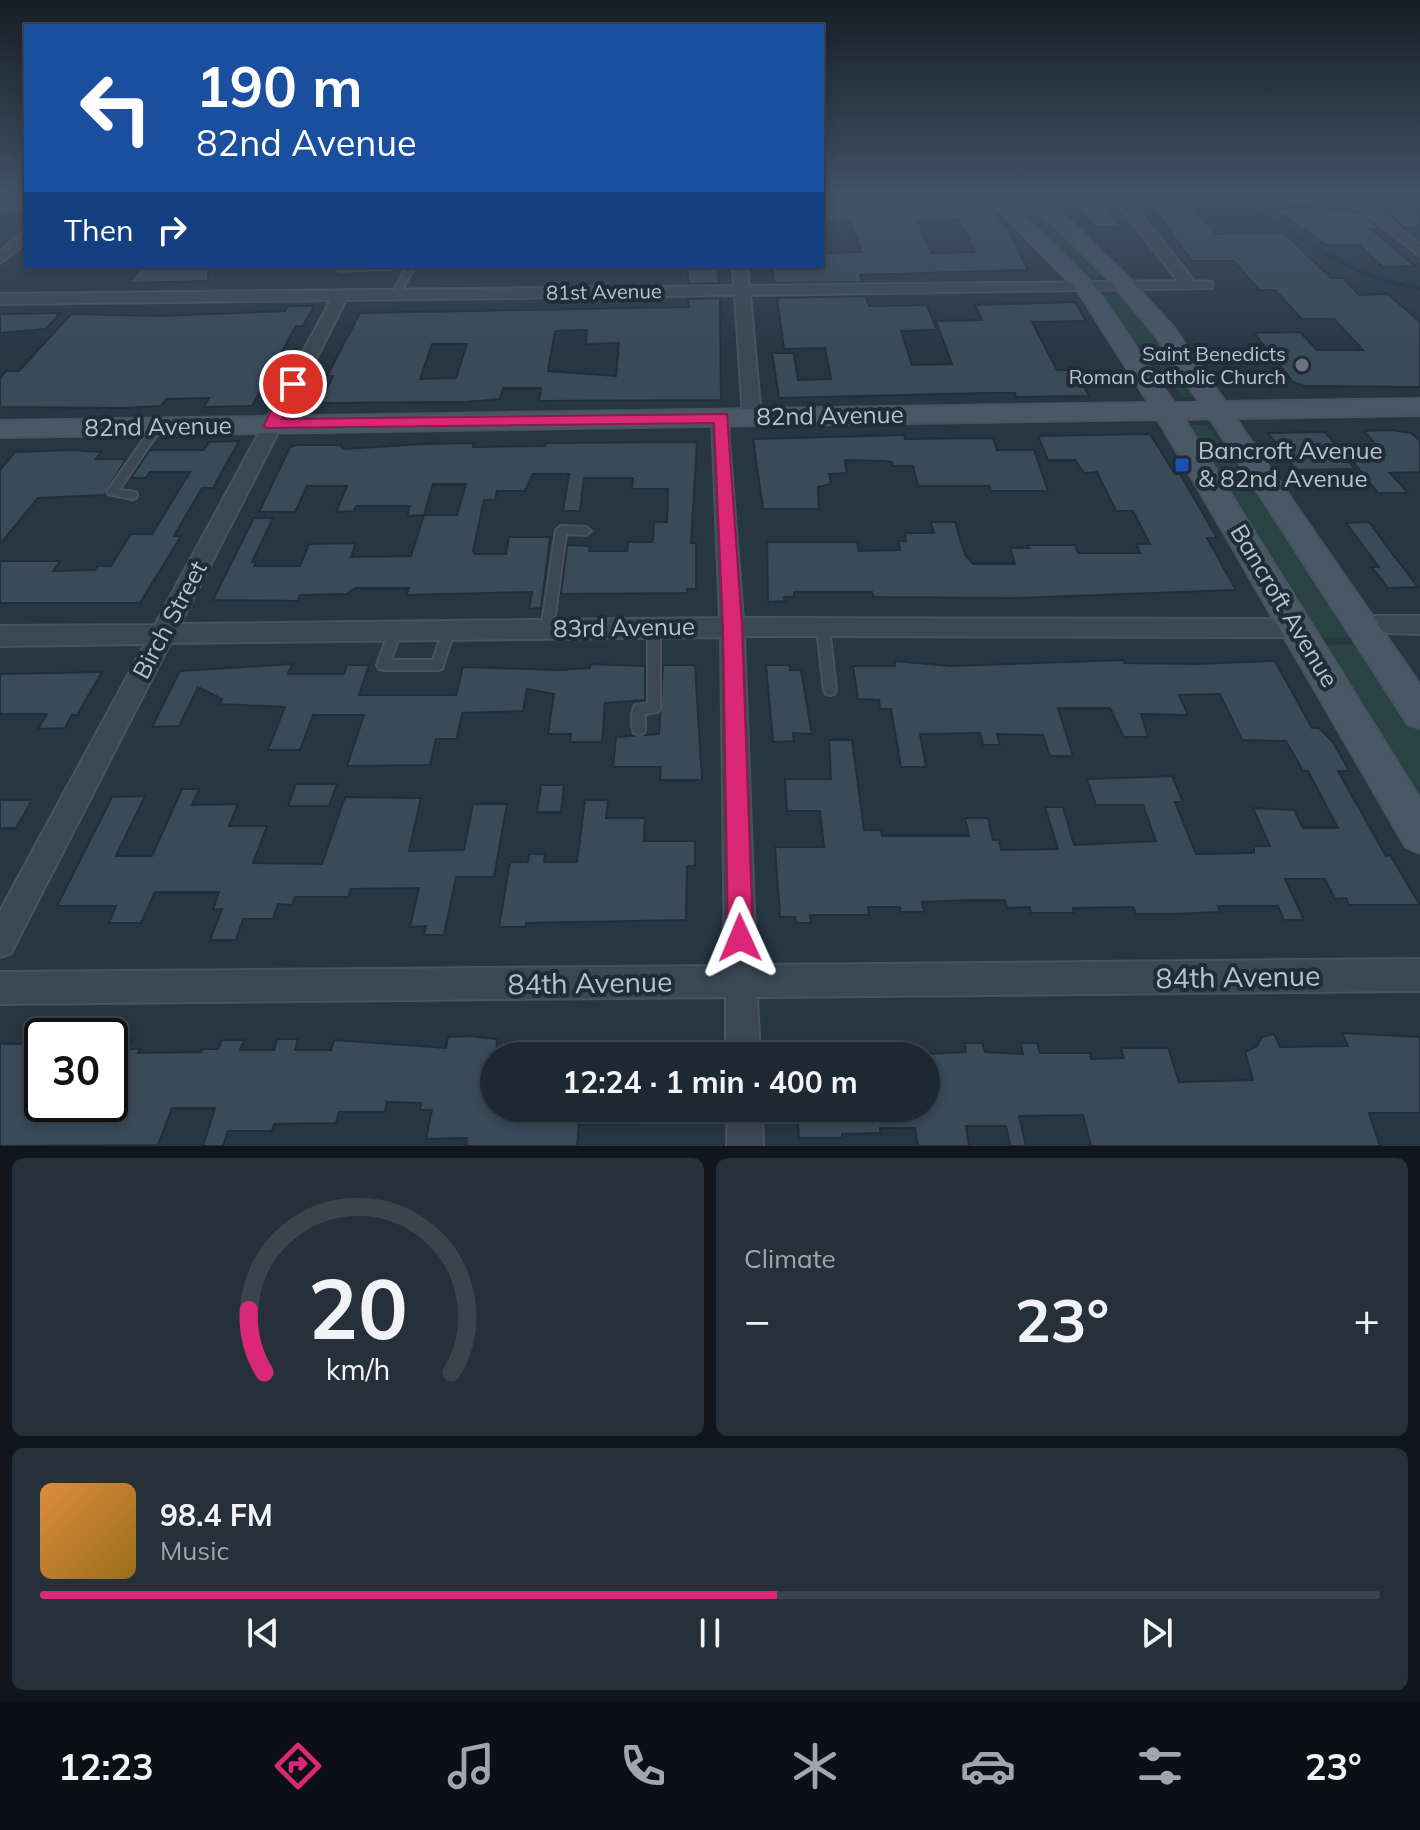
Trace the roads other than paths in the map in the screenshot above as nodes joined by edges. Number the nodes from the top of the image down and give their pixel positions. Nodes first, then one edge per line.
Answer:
1 (1047, 249) edge
2 (1089, 249) edge
3 (1161, 249) edge
4 (341, 268) edge
5 (398, 268) edge
6 (410, 268) edge
7 (740, 268) edge
8 (403, 280) junction
9 (1207, 285) dead end
10 (1190, 286) junction
11 (1085, 287) junction
12 (1127, 287) junction
13 (742, 289) junction
14 (395, 295) junction
15 (340, 297) junction
16 (0, 299) edge
17 (1420, 407) edge
18 (1218, 411) junction
19 (1167, 412) junction
20 (752, 417) junction
21 (721, 418) junction
22 (271, 425) junction
23 (157, 427) junction
24 (0, 429) edge
25 (132, 495) dead end
26 (586, 531) dead end
27 (1361, 625) junction
28 (1420, 625) edge
29 (732, 627) junction
30 (823, 627) junction
31 (654, 628) junction
32 (1296, 628) junction
33 (547, 630) junction
34 (395, 631) junction
35 (448, 631) junction
36 (0, 636) edge
37 (162, 636) junction
38 (830, 690) dead end
39 (1420, 713) edge
40 (639, 729) dead end
41 (1420, 834) edge
42 (0, 942) edge
43 (1420, 975) edge
44 (742, 982) junction
45 (0, 988) edge
46 (743, 1042) edge
47 (745, 1122) edge
48 (745, 1146) edge

1 - 11 main road, Bancroft Avenue
2 - 12 main road, Bancroft Avenue
3 - 10 street
4 - 5 lane
5 - 8 lane
6 - 8 lane
7 - 13 street
8 - 14 lane
9 - 10 street, 81st Avenue
10 - 12 street, 81st Avenue
11 - 12 street, 81st Avenue
11 - 13 street, 81st Avenue
11 - 19 main road, Bancroft Avenue
12 - 18 main road, Bancroft Avenue
13 - 14 street, 81st Avenue
13 - 20 street
14 - 15 street, 81st Avenue
15 - 16 street, 81st Avenue
15 - 22 street, Birch Street
17 - 18 main road, 82nd Avenue
18 - 19 main road, 82nd Avenue
18 - 27 main road, Bancroft Avenue
19 - 20 main road, 82nd Avenue
19 - 32 main road, Bancroft Avenue
20 - 21 main road, 82nd Avenue
21 - 22 main road, 82nd Avenue
21 - 29 street
22 - 23 main road, 82nd Avenue
22 - 37 street, Birch Street
23 - 24 main road, 82nd Avenue
23 - 25 lane
26 - 33 lane
27 - 28 street
27 - 39 main road, Bancroft Avenue
29 - 30 street, 83rd Avenue
29 - 31 street, 83rd Avenue
29 - 44 street
30 - 32 street, 83rd Avenue
30 - 38 lane
31 - 33 street, 83rd Avenue
31 - 40 lane
32 - 41 main road, Bancroft Avenue
33 - 35 street, 83rd Avenue
34 - 35 street, 83rd Avenue
34 - 35 lane
34 - 37 street, 83rd Avenue
36 - 37 street, 83rd Avenue
37 - 42 street, Birch Street
43 - 44 street, 84th Avenue
44 - 45 street, 84th Avenue
44 - 46 street
47 - 48 street

